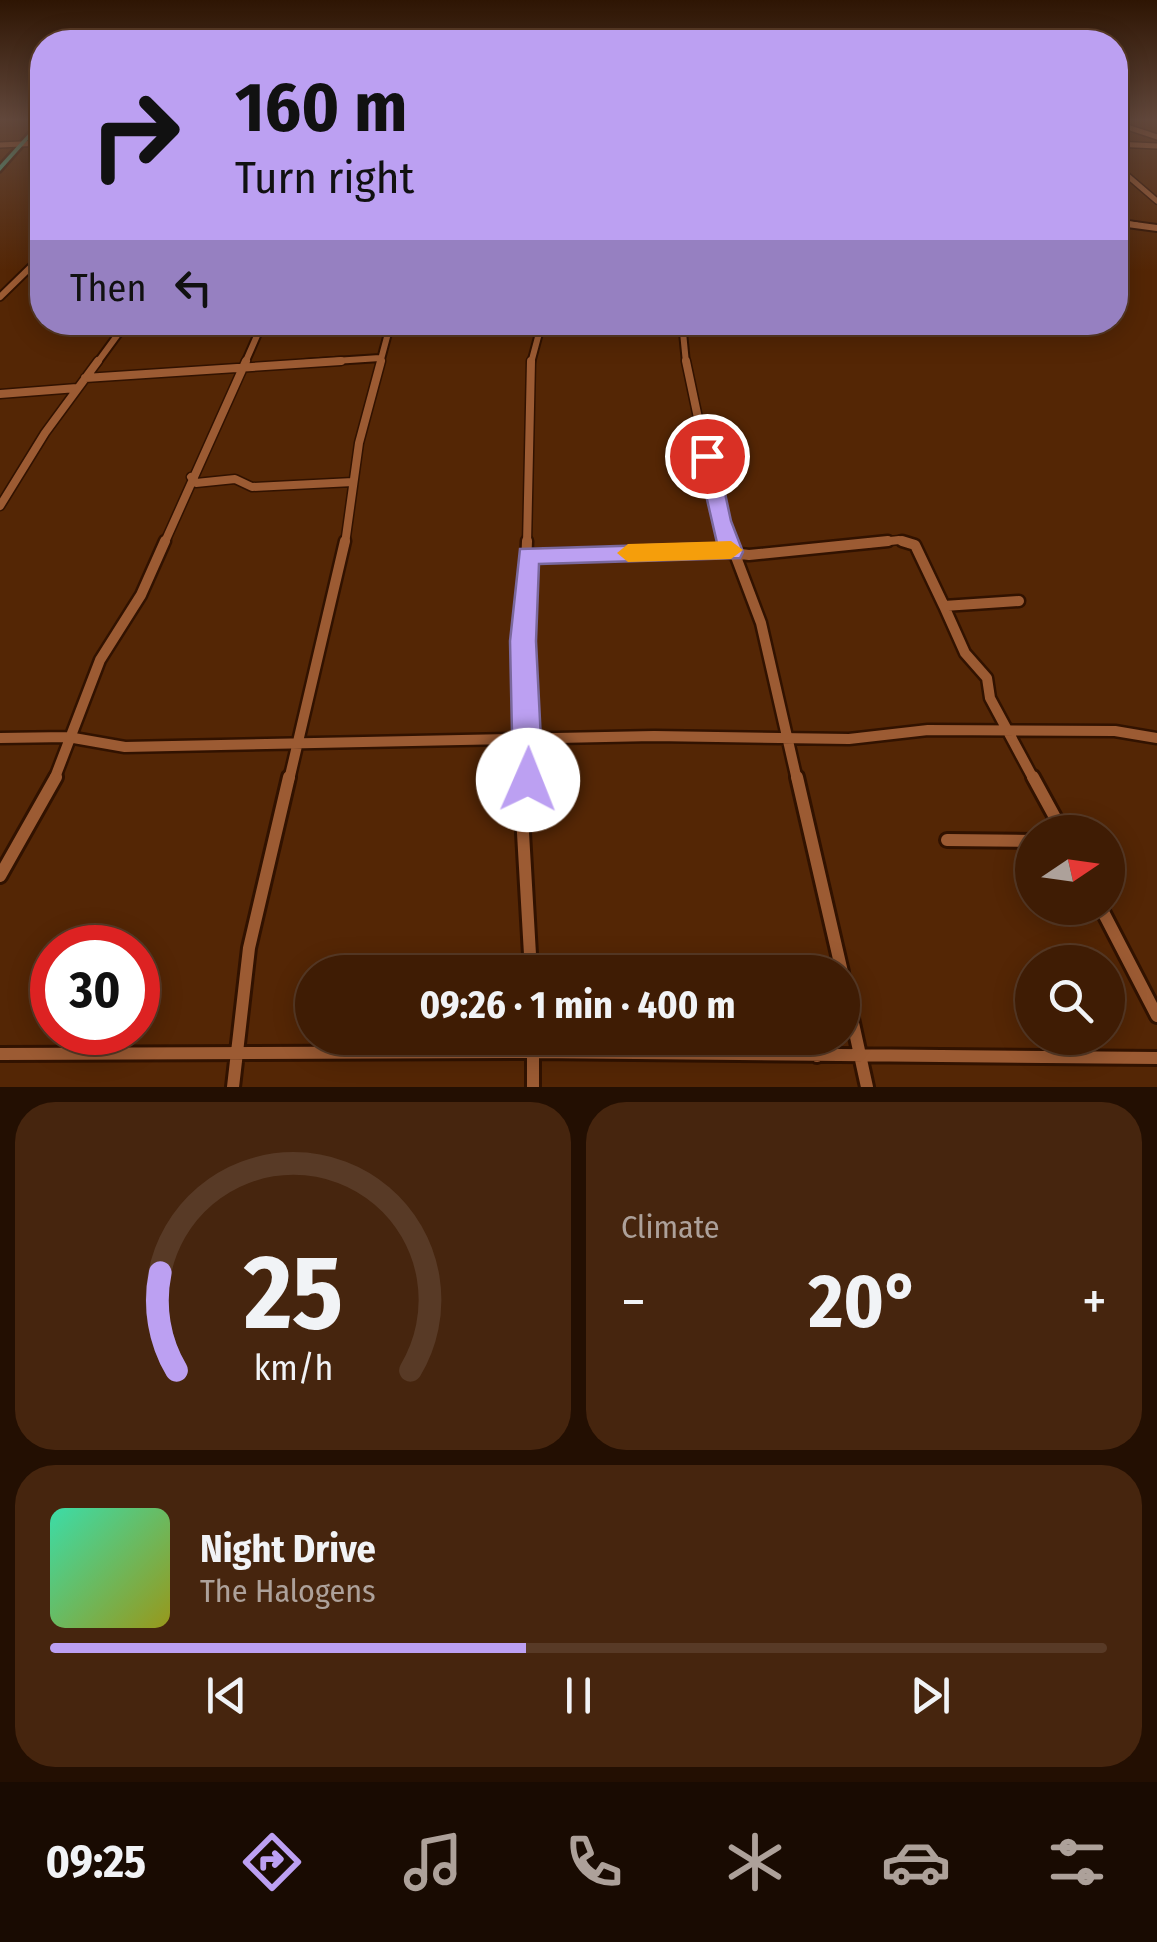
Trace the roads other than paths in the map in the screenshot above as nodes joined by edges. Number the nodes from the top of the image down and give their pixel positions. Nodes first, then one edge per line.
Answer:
1 (1128, 175) edge
2 (1157, 201) edge
3 (1128, 224) edge
4 (1157, 228) edge
5 (30, 268) edge
6 (24, 274) junction
7 (30, 274) edge
8 (0, 297) edge
9 (117, 335) edge
10 (257, 335) edge
11 (387, 335) edge
12 (538, 335) edge
13 (683, 335) edge
14 (380, 358) junction
15 (244, 366) junction
16 (85, 378) junction
17 (77, 388) junction
18 (0, 394) edge
19 (191, 477) junction
20 (352, 482) junction
21 (0, 506) edge
22 (732, 552) junction
23 (528, 555) junction
24 (1019, 601) dead end
25 (944, 606) junction
26 (1009, 732) junction
27 (68, 736) junction
28 (786, 736) junction
29 (0, 738) edge
30 (529, 738) junction
31 (1157, 738) edge
32 (298, 744) junction
33 (1053, 815) edge
34 (946, 840) dead end
35 (1015, 841) edge
36 (0, 876) edge
37 (1110, 925) edge
38 (530, 955) edge
39 (838, 955) edge
40 (1157, 1016) edge
41 (295, 1050) edge
42 (240, 1052) junction
43 (0, 1054) edge
44 (533, 1055) edge
45 (793, 1055) edge
46 (817, 1056) joint
47 (860, 1056) junction
48 (1157, 1058) edge
49 (233, 1087) edge
50 (533, 1087) edge
51 (867, 1087) edge

1 - 2 street
3 - 4 street
5 - 6 street
6 - 7 street
6 - 8 street
9 - 16 street
10 - 15 street
11 - 14 street
12 - 23 street
13 - 22 street
14 - 15 street
14 - 20 street
15 - 16 street
15 - 19 street
16 - 17 street
17 - 18 street
17 - 21 street
19 - 20 street
19 - 27 street
20 - 32 street
22 - 23 street
22 - 25 street
22 - 28 street
23 - 30 street
24 - 25 street
25 - 26 street
26 - 28 street
26 - 31 street
26 - 33 street
27 - 29 street
27 - 32 street
27 - 36 street
28 - 30 street
28 - 39 street
30 - 32 street
30 - 38 street
32 - 42 street
34 - 35 street
37 - 40 street
41 - 42 street
42 - 43 street
42 - 49 street
44 - 50 street
45 - 46 street
46 - 47 street
47 - 48 street
47 - 51 street

